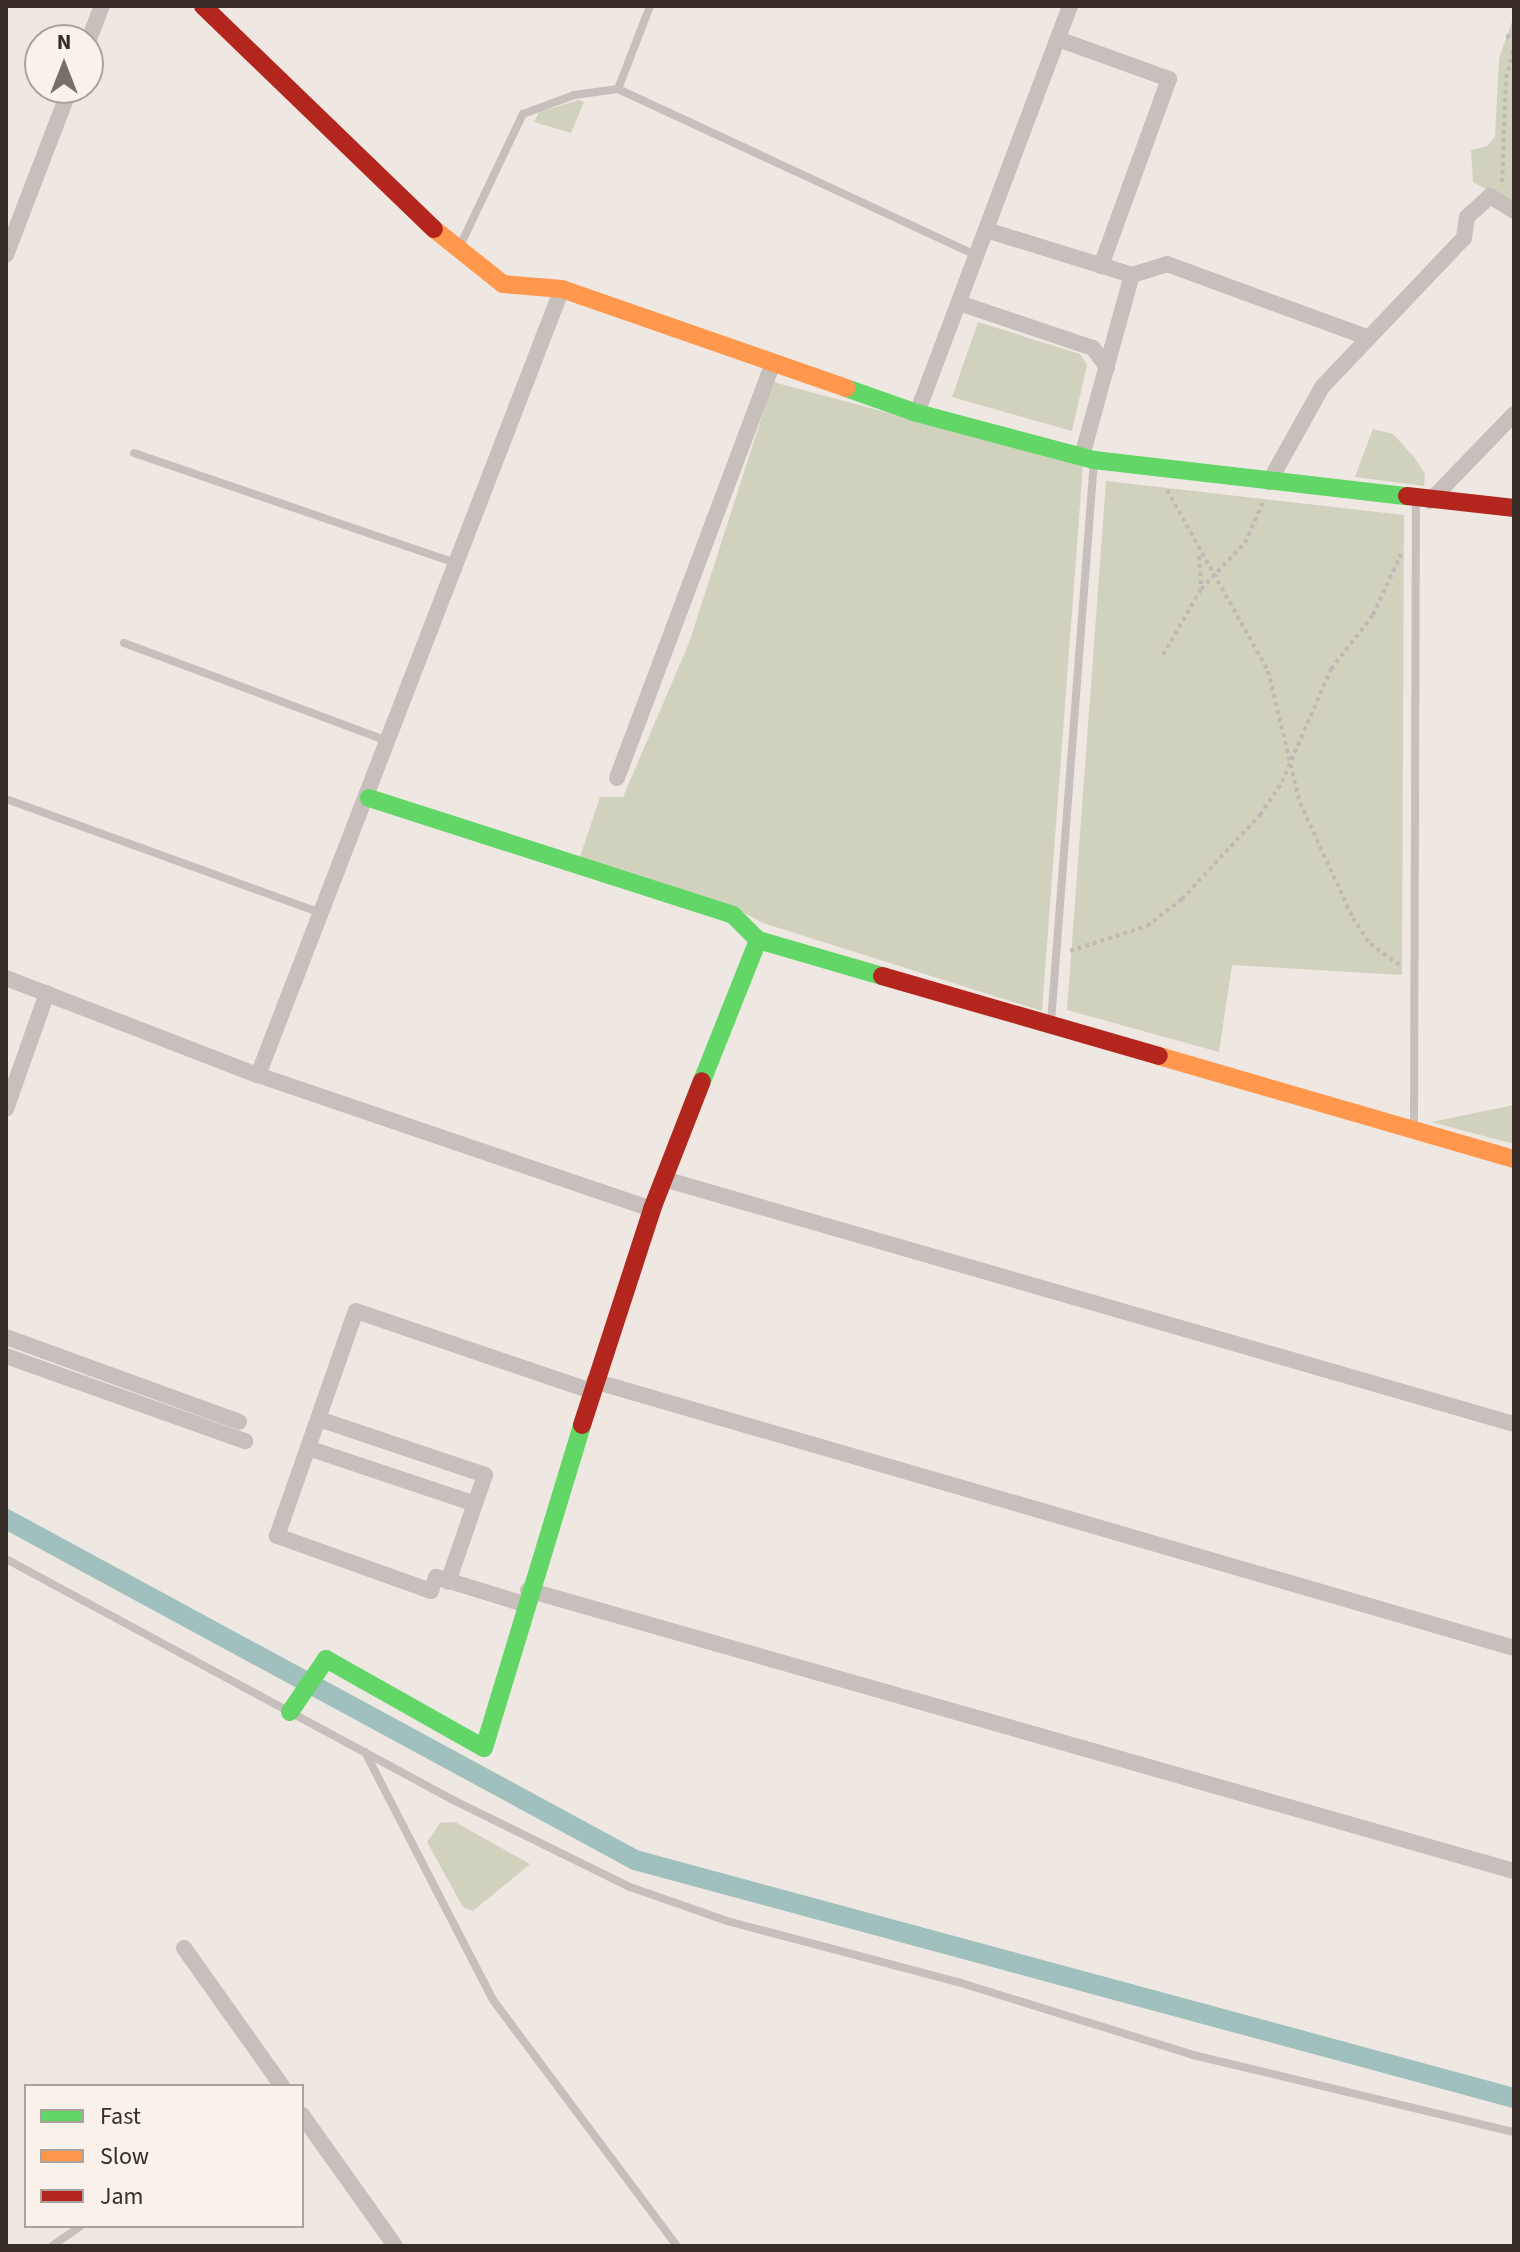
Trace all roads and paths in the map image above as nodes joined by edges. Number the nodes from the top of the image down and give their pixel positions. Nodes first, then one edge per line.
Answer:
1 (203, 6) edge
2 (650, 6) edge
3 (1065, 8) edge
4 (1506, 36) dead end
5 (1514, 38) edge
6 (1058, 39) junction
7 (1514, 49) edge
8 (618, 89) junction
9 (64, 104) edge
10 (1490, 196) junction
11 (1514, 211) edge
12 (986, 230) junction
13 (457, 252) junction
14 (6, 255) edge
15 (977, 255) junction
16 (1101, 266) junction
17 (1132, 275) junction
18 (562, 289) junction
19 (959, 303) junction
20 (1369, 338) junction
21 (772, 365) junction
22 (1107, 367) junction
23 (917, 413) junction
24 (1514, 414) edge
25 (134, 453) dead end
26 (1088, 458) junction
27 (1153, 467) junction
28 (1269, 482) junction
29 (1423, 500) junction
30 (1514, 508) edge
31 (1416, 537) junction
32 (1198, 551) junction
33 (458, 564) junction
34 (1215, 578) junction
35 (1201, 589) junction
36 (124, 643) dead end
37 (1163, 655) dead end
38 (391, 742) junction
39 (1290, 754) junction
40 (617, 778) dead end
41 (369, 798) junction
42 (6, 799) edge
43 (323, 913) junction
44 (758, 940) junction
45 (1055, 961) junction
46 (1414, 970) junction
47 (6, 978) edge
48 (47, 993) junction
49 (1050, 1025) junction
50 (258, 1075) junction
51 (6, 1109) edge
52 (1414, 1130) junction
53 (1514, 1159) edge
54 (664, 1179) junction
55 (652, 1209) junction
56 (6, 1337) edge
57 (6, 1356) edge
58 (592, 1386) junction
59 (319, 1419) junction
60 (239, 1422) dead end
61 (1514, 1424) edge
62 (245, 1441) dead end
63 (308, 1448) junction
64 (475, 1504) junction
65 (6, 1559) edge
66 (448, 1582) junction
67 (526, 1597) junction
68 (1514, 1648) edge
69 (290, 1712) junction
70 (365, 1752) junction
71 (1514, 1871) edge
72 (184, 1948) dead end
73 (281, 2084) edge
74 (304, 2118) edge
75 (1514, 2132) edge
76 (78, 2228) edge
77 (52, 2246) edge
78 (395, 2246) edge
79 (677, 2246) edge

1 - 13 street
2 - 8 lane
3 - 6 street
4 - 5 path
6 - 12 street
6 - 16 street
7 - 10 path
8 - 13 lane
8 - 15 lane
9 - 14 street
10 - 11 street
10 - 20 street
12 - 15 street
12 - 16 street
13 - 18 street
15 - 19 street
16 - 17 street
17 - 20 street
17 - 22 street
18 - 21 street
18 - 33 street
19 - 22 street
19 - 23 street
20 - 28 street
21 - 23 street
21 - 40 street
22 - 26 street
23 - 26 street
24 - 29 street
25 - 33 lane
26 - 27 street
26 - 45 lane
27 - 28 street
27 - 32 path
28 - 29 street
28 - 34 path
29 - 30 street
29 - 31 lane
31 - 39 path
31 - 46 lane
32 - 34 path
32 - 35 path
33 - 38 street
34 - 35 path
34 - 39 path
35 - 37 path
36 - 38 lane
38 - 41 street
39 - 45 path
39 - 46 path
41 - 43 street
41 - 44 street
42 - 43 lane
43 - 50 street
44 - 49 street
44 - 54 street
45 - 49 lane
46 - 52 lane
47 - 48 street
48 - 50 street
48 - 51 street
49 - 52 street
50 - 55 street
52 - 53 street
54 - 55 street
54 - 61 street
55 - 58 street
56 - 60 street
57 - 62 street
58 - 59 street
58 - 67 street
58 - 68 street
59 - 63 street
59 - 64 street
63 - 64 street
63 - 66 street
64 - 66 street
65 - 69 lane
66 - 67 street
67 - 69 street
67 - 71 street
69 - 70 lane
70 - 75 lane
70 - 79 lane
72 - 73 street
74 - 78 street
76 - 77 lane

